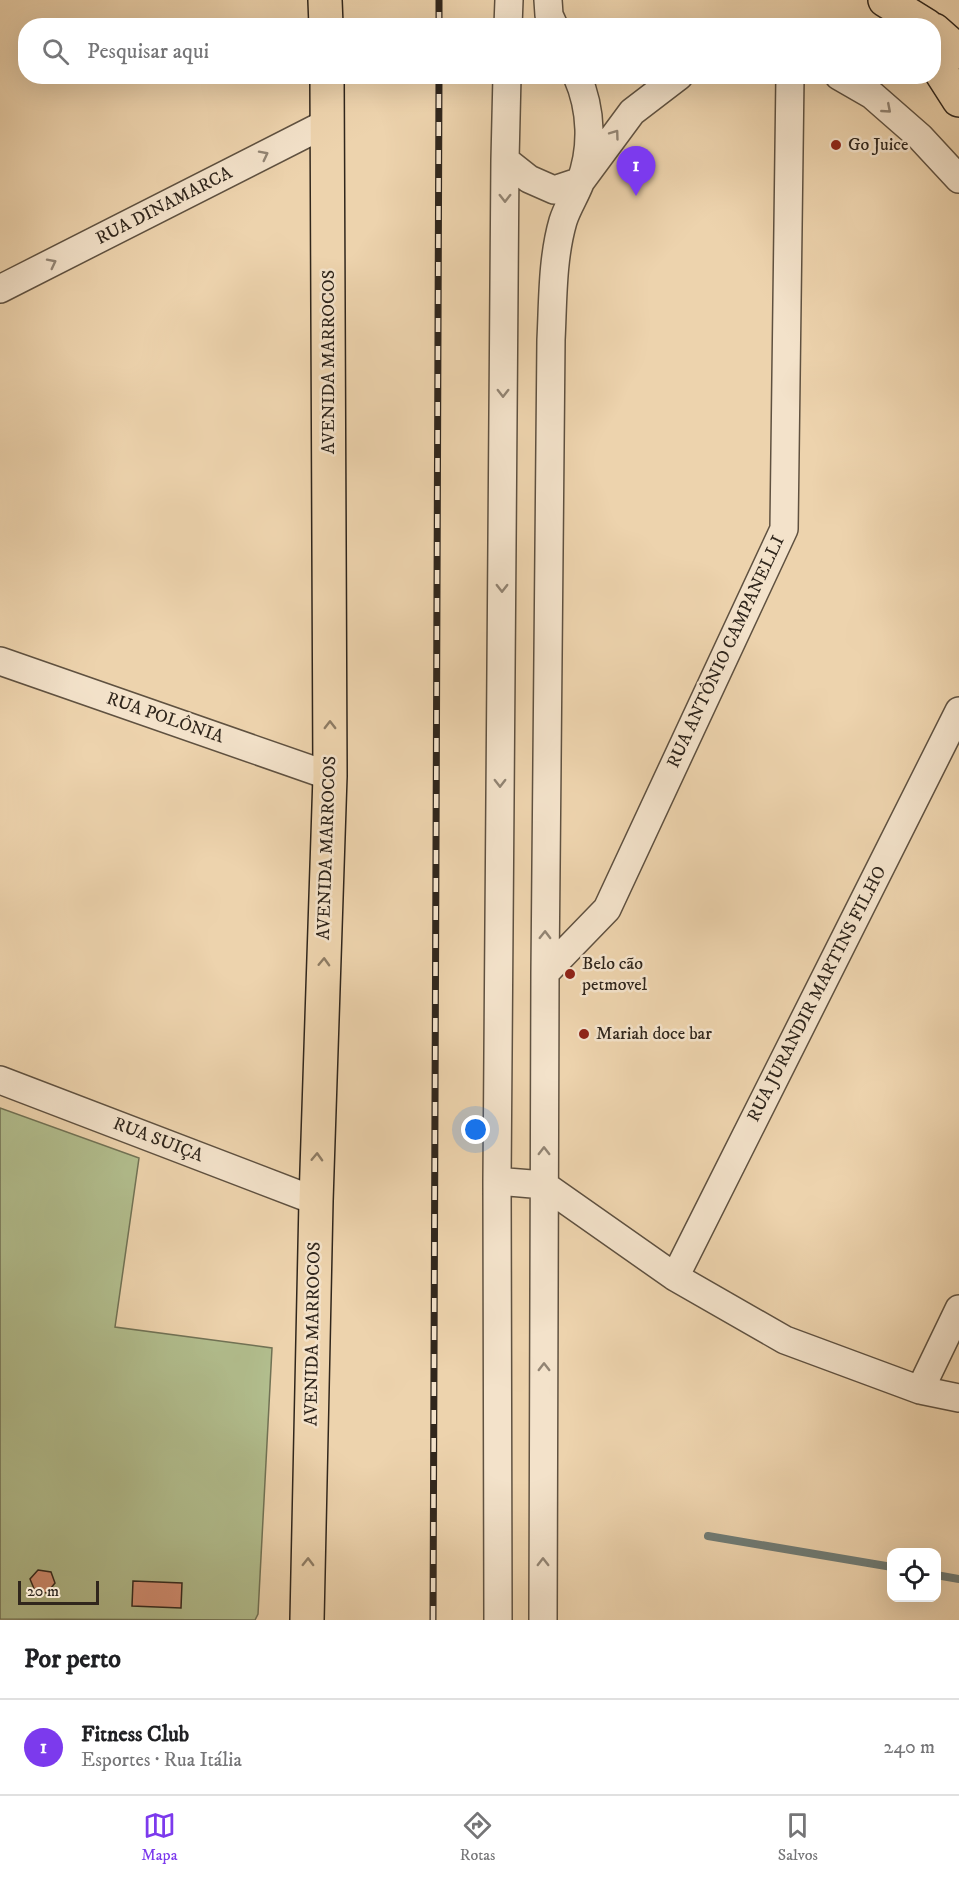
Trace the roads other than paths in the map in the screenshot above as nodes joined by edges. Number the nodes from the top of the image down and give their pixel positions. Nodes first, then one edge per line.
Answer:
1 (326, 0) edge
2 (509, 0) edge
3 (548, 0) edge
4 (897, 11) edge
5 (326, 18) edge
6 (508, 18) edge
7 (550, 18) edge
8 (911, 18) edge
9 (941, 37) edge
10 (959, 52) edge
11 (941, 72) edge
12 (327, 84) edge
13 (507, 84) edge
14 (580, 84) edge
15 (669, 84) edge
16 (790, 84) edge
17 (853, 84) edge
18 (959, 100) edge
19 (329, 122) junction
20 (505, 160) junction
21 (959, 179) edge
22 (580, 181) junction
23 (0, 289) edge
24 (0, 661) edge
25 (959, 711) edge
26 (330, 776) junction
27 (545, 973) junction
28 (0, 1080) edge
29 (497, 1181) junction
30 (544, 1185) junction
31 (316, 1201) junction
32 (675, 1277) junction
33 (959, 1309) edge
34 (920, 1390) junction
35 (959, 1398) edge
36 (307, 1620) edge
37 (498, 1620) edge
38 (543, 1620) edge

1 - 5 main road
2 - 6 street
3 - 7 street
4 - 8 main road
9 - 10 main road
11 - 18 main road
12 - 19 main road, AVENIDA MARROCOS
13 - 20 street
14 - 22 street
22 -> 15 street
16 - 27 street, RUA ANTÔNIO CAMPANELLI
17 -> 21 street
23 -> 19 street, RUA DINAMARCA
26 -> 19 main road, AVENIDA MARROCOS
20 - 22 street
20 -> 29 street
27 -> 22 street
24 - 26 street, RUA POLÔNIA
25 - 32 street, RUA JURANDIR MARTINS FILHO
31 -> 26 main road, AVENIDA MARROCOS
30 -> 27 street
28 - 31 street, RUA SUIÇA
29 - 30 street
29 - 37 street
30 - 32 street
38 -> 30 street
36 -> 31 main road, AVENIDA MARROCOS
32 - 34 street
33 - 34 street
34 - 35 street

